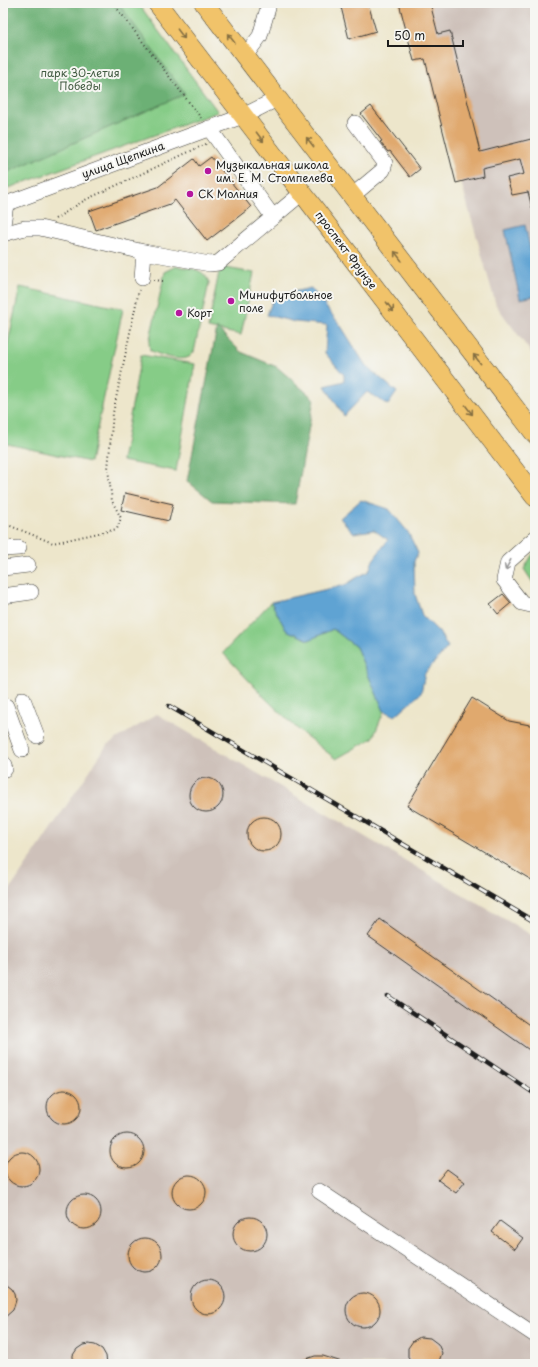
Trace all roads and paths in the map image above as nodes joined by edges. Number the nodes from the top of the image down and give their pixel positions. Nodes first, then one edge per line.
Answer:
1 (113, 3) edge
2 (157, 3) edge
3 (204, 3) edge
4 (267, 3) edge
5 (245, 56) junction
6 (277, 98) junction
7 (243, 116) junction
8 (355, 123) dead end
9 (213, 134) junction
10 (302, 192) junction
11 (352, 196) junction
12 (5, 205) edge
13 (273, 217) junction
14 (3, 225) edge
15 (40, 228) junction
16 (3, 234) edge
17 (144, 252) junction
18 (142, 278) junction
19 (163, 281) dead end
20 (535, 434) edge
21 (535, 497) edge
22 (3, 523) edge
23 (535, 538) edge
24 (19, 548) dead end
25 (3, 549) edge
26 (28, 565) dead end
27 (3, 568) edge
28 (31, 592) dead end
29 (3, 596) edge
30 (535, 606) edge
31 (4, 706) edge
32 (37, 736) dead end
33 (22, 750) dead end
34 (319, 1191) dead end
35 (535, 1335) edge

1 - 9 path
2 -> 7 main road, проспект Фрунзе
5 -> 3 main road
4 - 5 street
5 - 6 main road
6 - 7 street, улица Щепкина
11 -> 6 main road
7 - 9 street, улица Щепкина
7 -> 10 main road, проспект Фрунзе
8 - 11 street
9 - 12 street, улица Щепкина
9 - 13 street
9 - 15 path
10 - 13 street
10 -> 21 main road, проспект Фрунзе
20 -> 11 main road
12 - 14 street
13 - 17 street
15 - 16 street
15 - 17 street
17 - 18 street
18 - 19 path
18 - 22 path
23 -> 30 street
24 - 25 street
26 - 27 street
28 - 29 street
31 - 32 street
31 - 33 street
34 - 35 street

